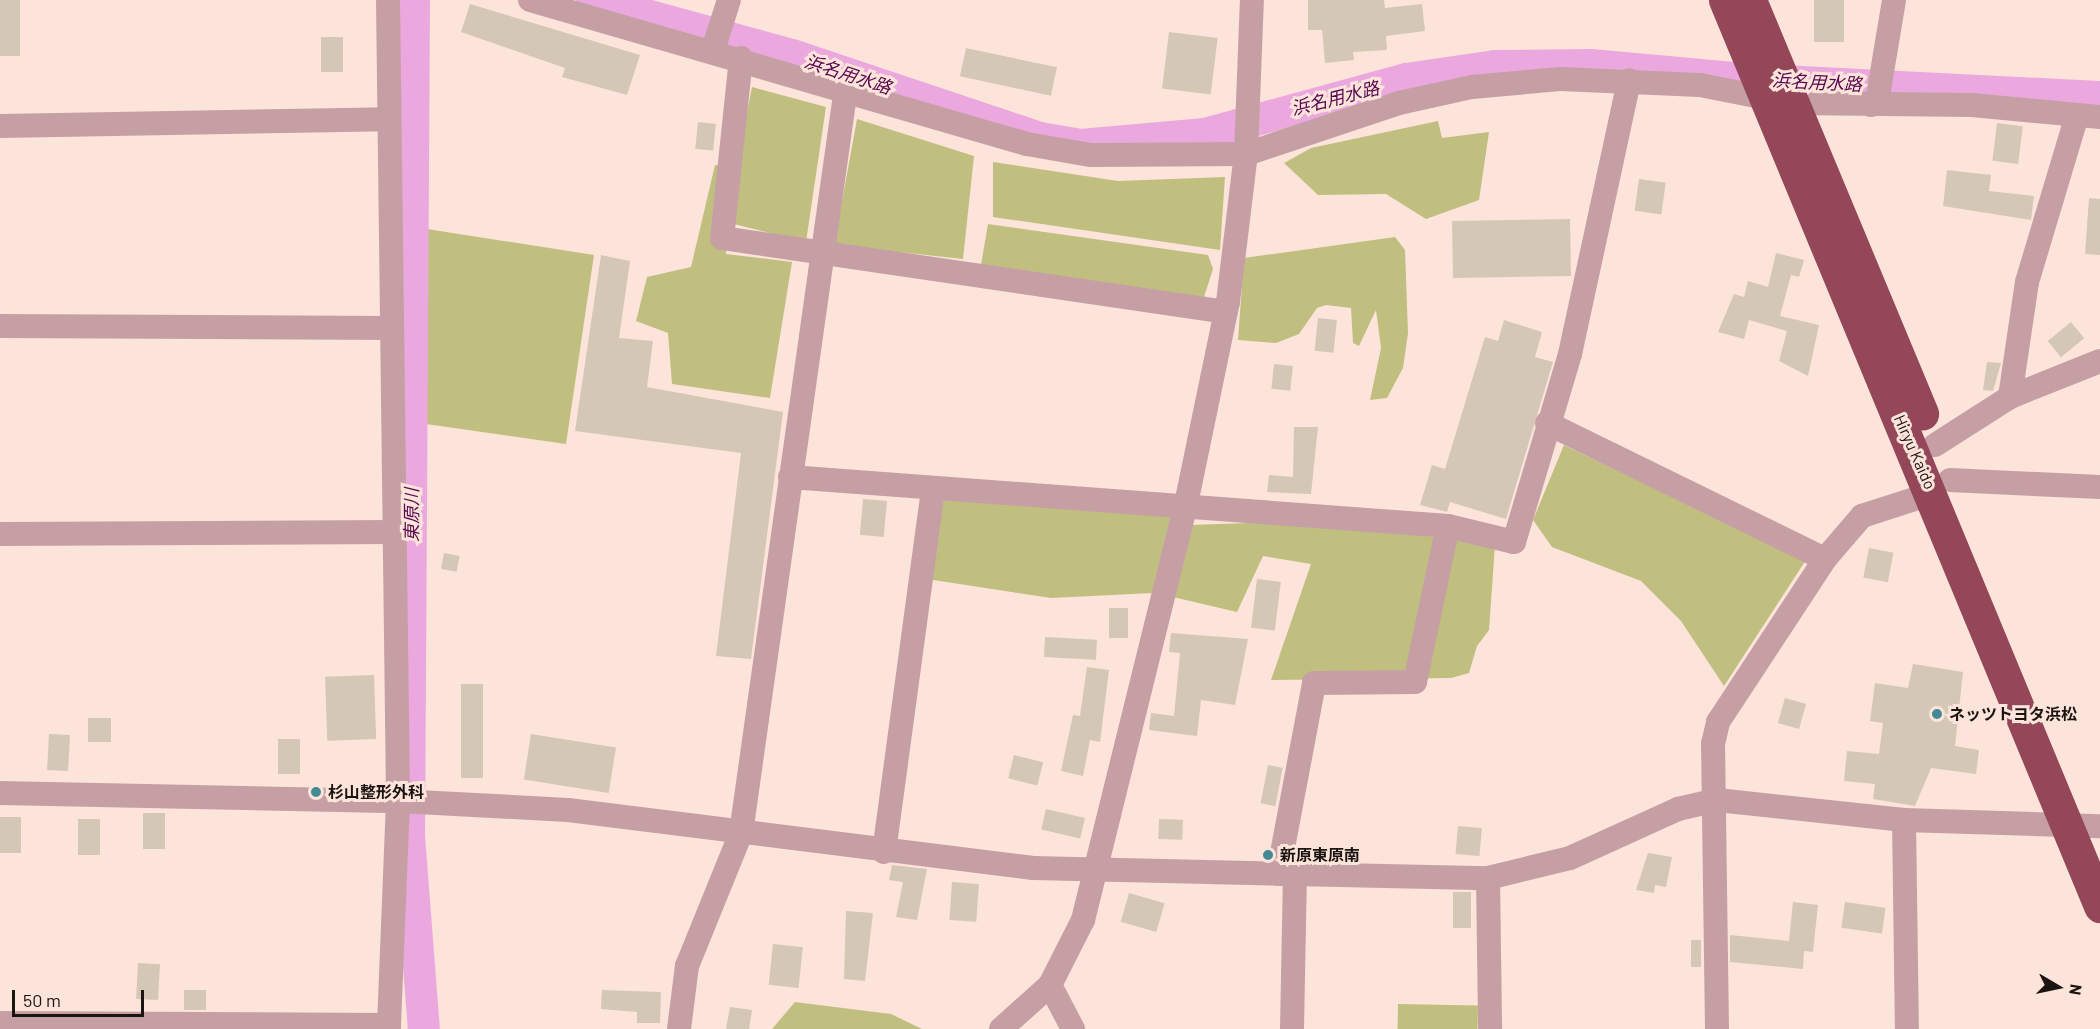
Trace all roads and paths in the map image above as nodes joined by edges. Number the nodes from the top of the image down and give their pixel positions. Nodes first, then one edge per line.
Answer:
1 (388, 0) edge
2 (530, 0) edge
3 (1252, 0) edge
4 (1725, 0) edge
5 (1750, 0) edge
6 (1894, 0) edge
7 (720, 26) edge
8 (1759, 53) junction
9 (741, 58) junction
10 (1629, 80) junction
11 (846, 88) junction
12 (1776, 95) junction
13 (1875, 100) junction
14 (2089, 116) edge
15 (388, 119) junction
16 (0, 126) edge
17 (1246, 144) junction
18 (821, 255) junction
19 (1226, 312) junction
20 (0, 326) edge
21 (391, 328) junction
22 (2100, 361) edge
23 (2010, 397) junction
24 (1548, 423) junction
25 (1935, 445) junction
26 (790, 477) junction
27 (1941, 486) junction
28 (2100, 487) edge
29 (933, 489) junction
30 (1185, 509) junction
31 (1448, 526) junction
32 (393, 532) junction
33 (0, 534) edge
34 (1825, 559) junction
35 (0, 794) edge
36 (1717, 800) junction
37 (398, 801) junction
38 (1904, 820) junction
39 (2091, 832) edge
40 (741, 833) junction
41 (884, 852) junction
42 (1095, 870) junction
43 (1287, 874) junction
44 (1488, 878) junction
45 (2100, 906) edge
46 (1050, 985) junction
47 (0, 1023) edge
48 (389, 1027) edge
49 (679, 1029) edge
50 (1001, 1029) edge
51 (1073, 1029) edge
52 (1292, 1029) edge
53 (1490, 1029) edge
54 (1717, 1029) edge
55 (1907, 1029) edge

1 - 15 street
2 - 7 street
3 - 17 street
4 - 8 highway, Hiryu Kaido
5 - 8 highway, Hiryu Kaido
6 - 13 street
7 - 9 street
8 - 12 highway, Hiryu Kaido
9 - 11 street
9 - 18 street
10 - 12 street
10 - 17 street
10 - 24 street
11 - 17 street
11 - 18 street
12 - 13 street
12 - 25 highway, Hiryu Kaido
12 - 27 highway, Hiryu Kaido
13 - 14 street
14 - 23 street
15 - 16 street
15 - 21 street
17 - 19 street
18 - 19 street
18 - 26 street
19 - 30 street
20 - 21 street
21 - 32 street
22 - 23 street
23 - 25 street
24 - 31 street
24 - 34 street
25 - 27 highway, Hiryu Kaido
26 - 29 street
26 - 40 street
27 - 28 street
27 - 34 street
27 - 39 highway, Hiryu Kaido
29 - 30 street
29 - 41 street
30 - 31 street
30 - 42 street
31 - 43 street
32 - 33 street
32 - 37 street
34 - 36 street
35 - 37 street
36 - 38 street
36 - 44 street
36 - 54 street
37 - 40 street
37 - 48 street
38 - 39 street
38 - 55 street
39 - 45 highway, Hiryu Kaido
40 - 41 street
40 - 49 street
41 - 42 street
42 - 43 street
42 - 46 street
43 - 44 street
43 - 52 street
44 - 53 street
46 - 50 street
46 - 51 street
47 - 48 street

